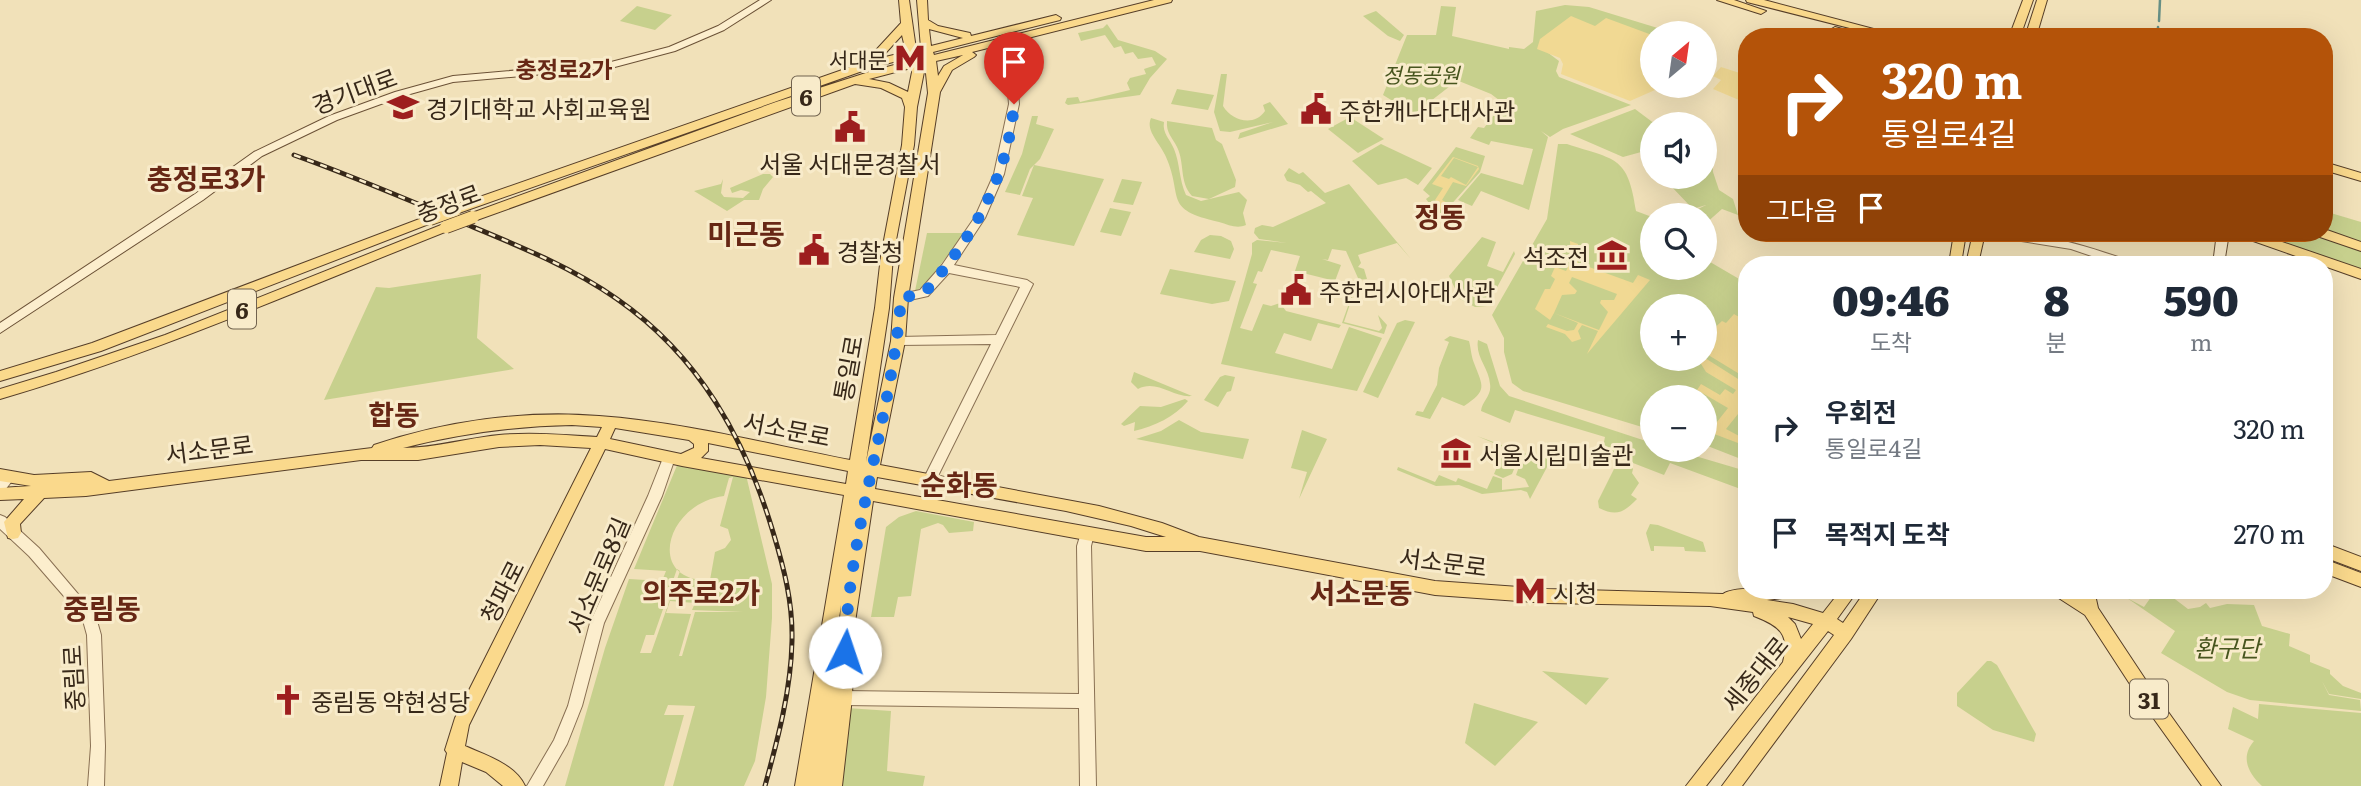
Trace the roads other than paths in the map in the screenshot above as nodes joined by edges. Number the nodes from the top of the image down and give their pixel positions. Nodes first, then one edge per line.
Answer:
1 (766, 0) edge
2 (904, 0) edge
3 (922, 0) edge
4 (1135, 0) edge
5 (1167, 0) edge
6 (1722, 0) edge
7 (1751, 0) edge
8 (2028, 0) edge
9 (2042, 0) edge
10 (923, 20) junction
11 (905, 24) junction
12 (1826, 28) edge
13 (1863, 28) edge
14 (2017, 28) edge
15 (2033, 28) edge
16 (974, 36) junction
17 (1002, 41) junction
18 (989, 44) junction
19 (928, 54) junction
20 (913, 57) junction
21 (867, 65) junction
22 (844, 84) junction
23 (934, 93) junction
24 (911, 107) junction
25 (2333, 159) edge
26 (2361, 167) edge
27 (2333, 169) edge
28 (2361, 177) edge
29 (2333, 237) edge
30 (2058, 242) edge
31 (2269, 242) edge
32 (2361, 247) edge
33 (908, 255) junction
34 (887, 256) junction
35 (2095, 256) edge
36 (2309, 256) edge
37 (2333, 264) edge
38 (946, 268) junction
39 (2361, 274) edge
40 (901, 298) junction
41 (0, 329) edge
42 (1000, 339) junction
43 (898, 341) junction
44 (0, 376) edge
45 (36, 384) junction
46 (0, 394) edge
47 (0, 402) edge
48 (611, 423) junction
49 (694, 436) junction
50 (603, 443) junction
51 (878, 446) junction
52 (360, 454) junction
53 (676, 459) junction
54 (855, 466) junction
55 (873, 469) junction
56 (908, 476) junction
57 (3, 479) edge
58 (929, 480) junction
59 (105, 486) junction
60 (851, 491) junction
61 (39, 493) junction
62 (0, 494) edge
63 (869, 494) junction
64 (0, 521) edge
65 (13, 533) junction
66 (1087, 534) junction
67 (1200, 544) junction
68 (2333, 553) edge
69 (2361, 564) edge
70 (2333, 569) edge
71 (2361, 580) edge
72 (1738, 596) edge
73 (1710, 599) junction
74 (1843, 599) edge
75 (1869, 599) edge
76 (2074, 599) edge
77 (2088, 599) edge
78 (1742, 605) junction
79 (2091, 610) junction
80 (1827, 621) junction
81 (846, 629) junction
82 (1845, 634) junction
83 (1788, 671) junction
84 (844, 698) junction
85 (1086, 701) junction
86 (454, 750) junction
87 (96, 786) edge
88 (449, 786) edge
89 (516, 786) edge
90 (535, 786) edge
91 (804, 786) edge
92 (818, 786) edge
93 (833, 786) edge
94 (1087, 786) edge
95 (1695, 786) edge
96 (1731, 786) edge
97 (2212, 786) edge

1 - 41 street, 경기대로
2 - 11 main road, 통일로
3 - 10 main road, 통일로
4 - 16 main road, 6
5 - 17 main road, 6
6 - 12 main road
7 - 13 main road
8 - 14 main road
9 - 15 main road
10 - 16 main road
10 - 19 main road, 통일로
11 - 20 main road, 통일로
11 - 21 main road
16 - 19 main road, 6
17 - 18 main road, 6
17 - 38 street
18 - 19 main road, 6
18 - 23 main road
19 - 20 main road, 6
19 - 23 main road, 통일로
20 - 21 main road, 충정로 / 6
20 - 22 main road, 충정로 / 6
20 - 24 main road, 통일로
21 - 44 main road, 충정로 / 6, bridge
22 - 24 main road
22 - 45 main road, 충정로 / 6, bridge
23 - 33 main road, 통일로
24 - 34 main road, 통일로
25 - 26 main road
27 - 28 main road
29 - 32 main road
30 - 35 street
31 - 36 main road
33 - 34 street
33 - 40 main road, 통일로
34 - 54 main road, 통일로
37 - 39 main road
38 - 40 street
38 - 42 street
40 - 43 main road, 통일로
42 - 43 street
42 - 58 street
43 - 51 main road, 통일로
45 - 46 main road, 충정로 / 6
45 - 47 main road
48 - 49 main road, 서소문로
48 - 50 main road, 청파로
48 - 52 main road, 서소문로
49 - 53 main road
49 - 54 main road, 서소문로
50 - 52 main road, 서소문로
50 - 53 main road, 서소문로
50 - 86 main road, 청파로
51 - 55 main road, 통일로
51 - 56 main road
52 - 59 main road, 서소문로
53 - 60 main road, 서소문로
53 - 90 street, 서소문로8길
54 - 55 main road, 서소문로
54 - 60 main road, 통일로
55 - 56 main road, 서소문로
55 - 63 main road, 통일로
56 - 58 main road, 서소문로
57 - 59 main road, 서소문로
58 - 67 main road, 서소문로
59 - 61 main road, 서소문로
60 - 63 main road, 서소문로
60 - 91 main road, 통일로
61 - 62 main road, 서소문로
61 - 65 main road
63 - 66 main road, 서소문로
63 - 81 main road, 통일로
64 - 65 street, 중림로
65 - 87 street, 중림로
66 - 67 main road, 서소문로
66 - 85 street
67 - 73 main road, 서소문로
68 - 69 main road
70 - 71 main road
72 - 73 main road
73 - 78 main road, 서소문로
74 - 80 main road, 세종대로
75 - 82 main road, 세종대로
76 - 79 main road, 31
77 - 79 main road
78 - 80 main road, 서소문로
78 - 83 main road
79 - 97 main road, 31
80 - 82 main road, 서소문로
80 - 83 main road, 세종대로
81 - 84 main road, 통일로
81 - 92 main road, 통일로
82 - 96 main road, 세종대로
83 - 95 main road, 세종대로
84 - 85 street
84 - 93 main road, 통일로
85 - 94 street
86 - 88 main road, 청파로
86 - 89 main road

